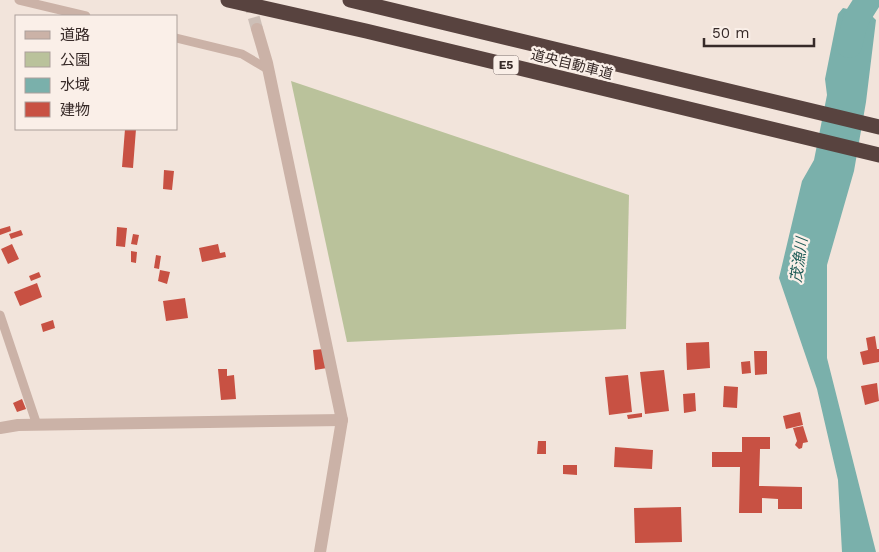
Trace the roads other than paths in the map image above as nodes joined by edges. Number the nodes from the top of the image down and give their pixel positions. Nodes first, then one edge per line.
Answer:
1 (19, 0) edge
2 (228, 0) edge
3 (350, 0) edge
4 (82, 15) edge
5 (257, 29) tunnel mouth
6 (178, 38) edge
7 (269, 70) junction
8 (879, 128) edge
9 (879, 155) edge
10 (0, 315) edge
11 (342, 420) junction
12 (37, 425) junction
13 (0, 428) edge
14 (320, 552) edge

1 - 4 lane
2 - 9 highway, 道央自動車道 / E5
3 - 8 highway, 道央自動車道 / E5
5 - 7 street
6 - 7 lane
7 - 11 street
10 - 12 lane
11 - 12 street
11 - 14 street
12 - 13 street

